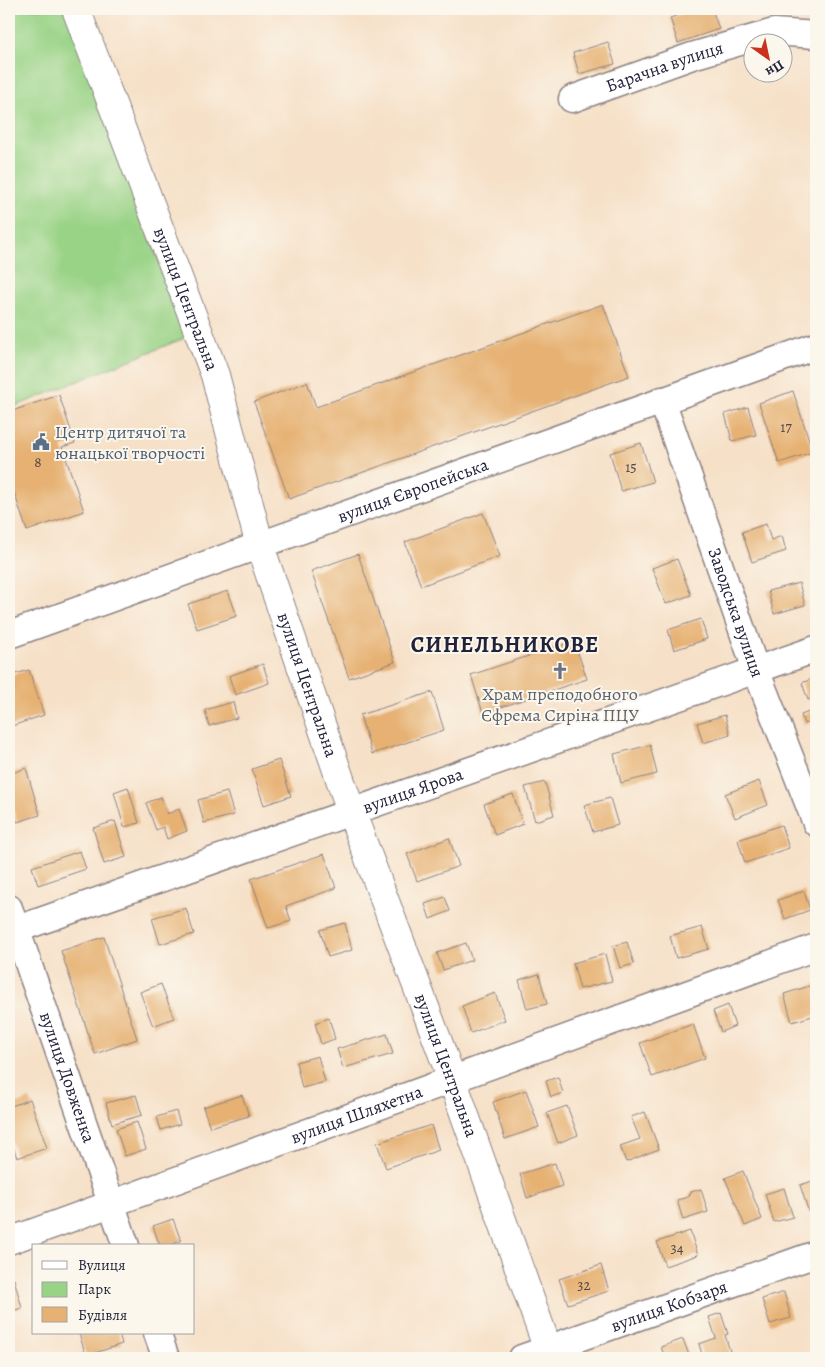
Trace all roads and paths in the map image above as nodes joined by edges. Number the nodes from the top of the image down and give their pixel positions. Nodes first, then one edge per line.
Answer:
1 (76, 9) edge
2 (816, 36) edge
3 (572, 99) dead end
4 (816, 346) edge
5 (662, 400) junction
6 (260, 546) junction
7 (9, 635) edge
8 (816, 649) edge
9 (756, 670) junction
10 (351, 811) junction
11 (816, 823) edge
12 (11, 923) edge
13 (816, 947) edge
14 (452, 1079) junction
15 (111, 1203) junction
16 (9, 1241) edge
17 (125, 1244) edge
18 (816, 1254) edge
19 (158, 1334) edge
20 (549, 1354) edge
21 (166, 1358) edge
22 (522, 1358) edge

1 - 6 main road, вулиця Центральна
2 - 3 street, Барачна вулиця
4 - 5 street, вулиця Європейська
5 - 6 street, вулиця Європейська
5 - 9 street, Заводська вулиця
6 - 7 street, вулиця Європейська
6 - 10 main road, вулиця Центральна
8 - 9 street, вулиця Ярова
9 - 10 street, вулиця Ярова
9 - 11 street, Заводська вулиця
10 - 12 street, вулиця Ярова
10 - 14 main road, вулиця Центральна
12 - 15 street, вулиця Довженка
13 - 14 street, вулиця Шляхетна
14 - 15 street, вулиця Шляхетна
14 - 20 main road, вулиця Центральна
15 - 16 street, вулиця Шляхетна
15 - 17 street, вулиця Довженка
18 - 20 street, вулиця Кобзаря
19 - 21 street
20 - 22 street, вулиця Кобзаря

